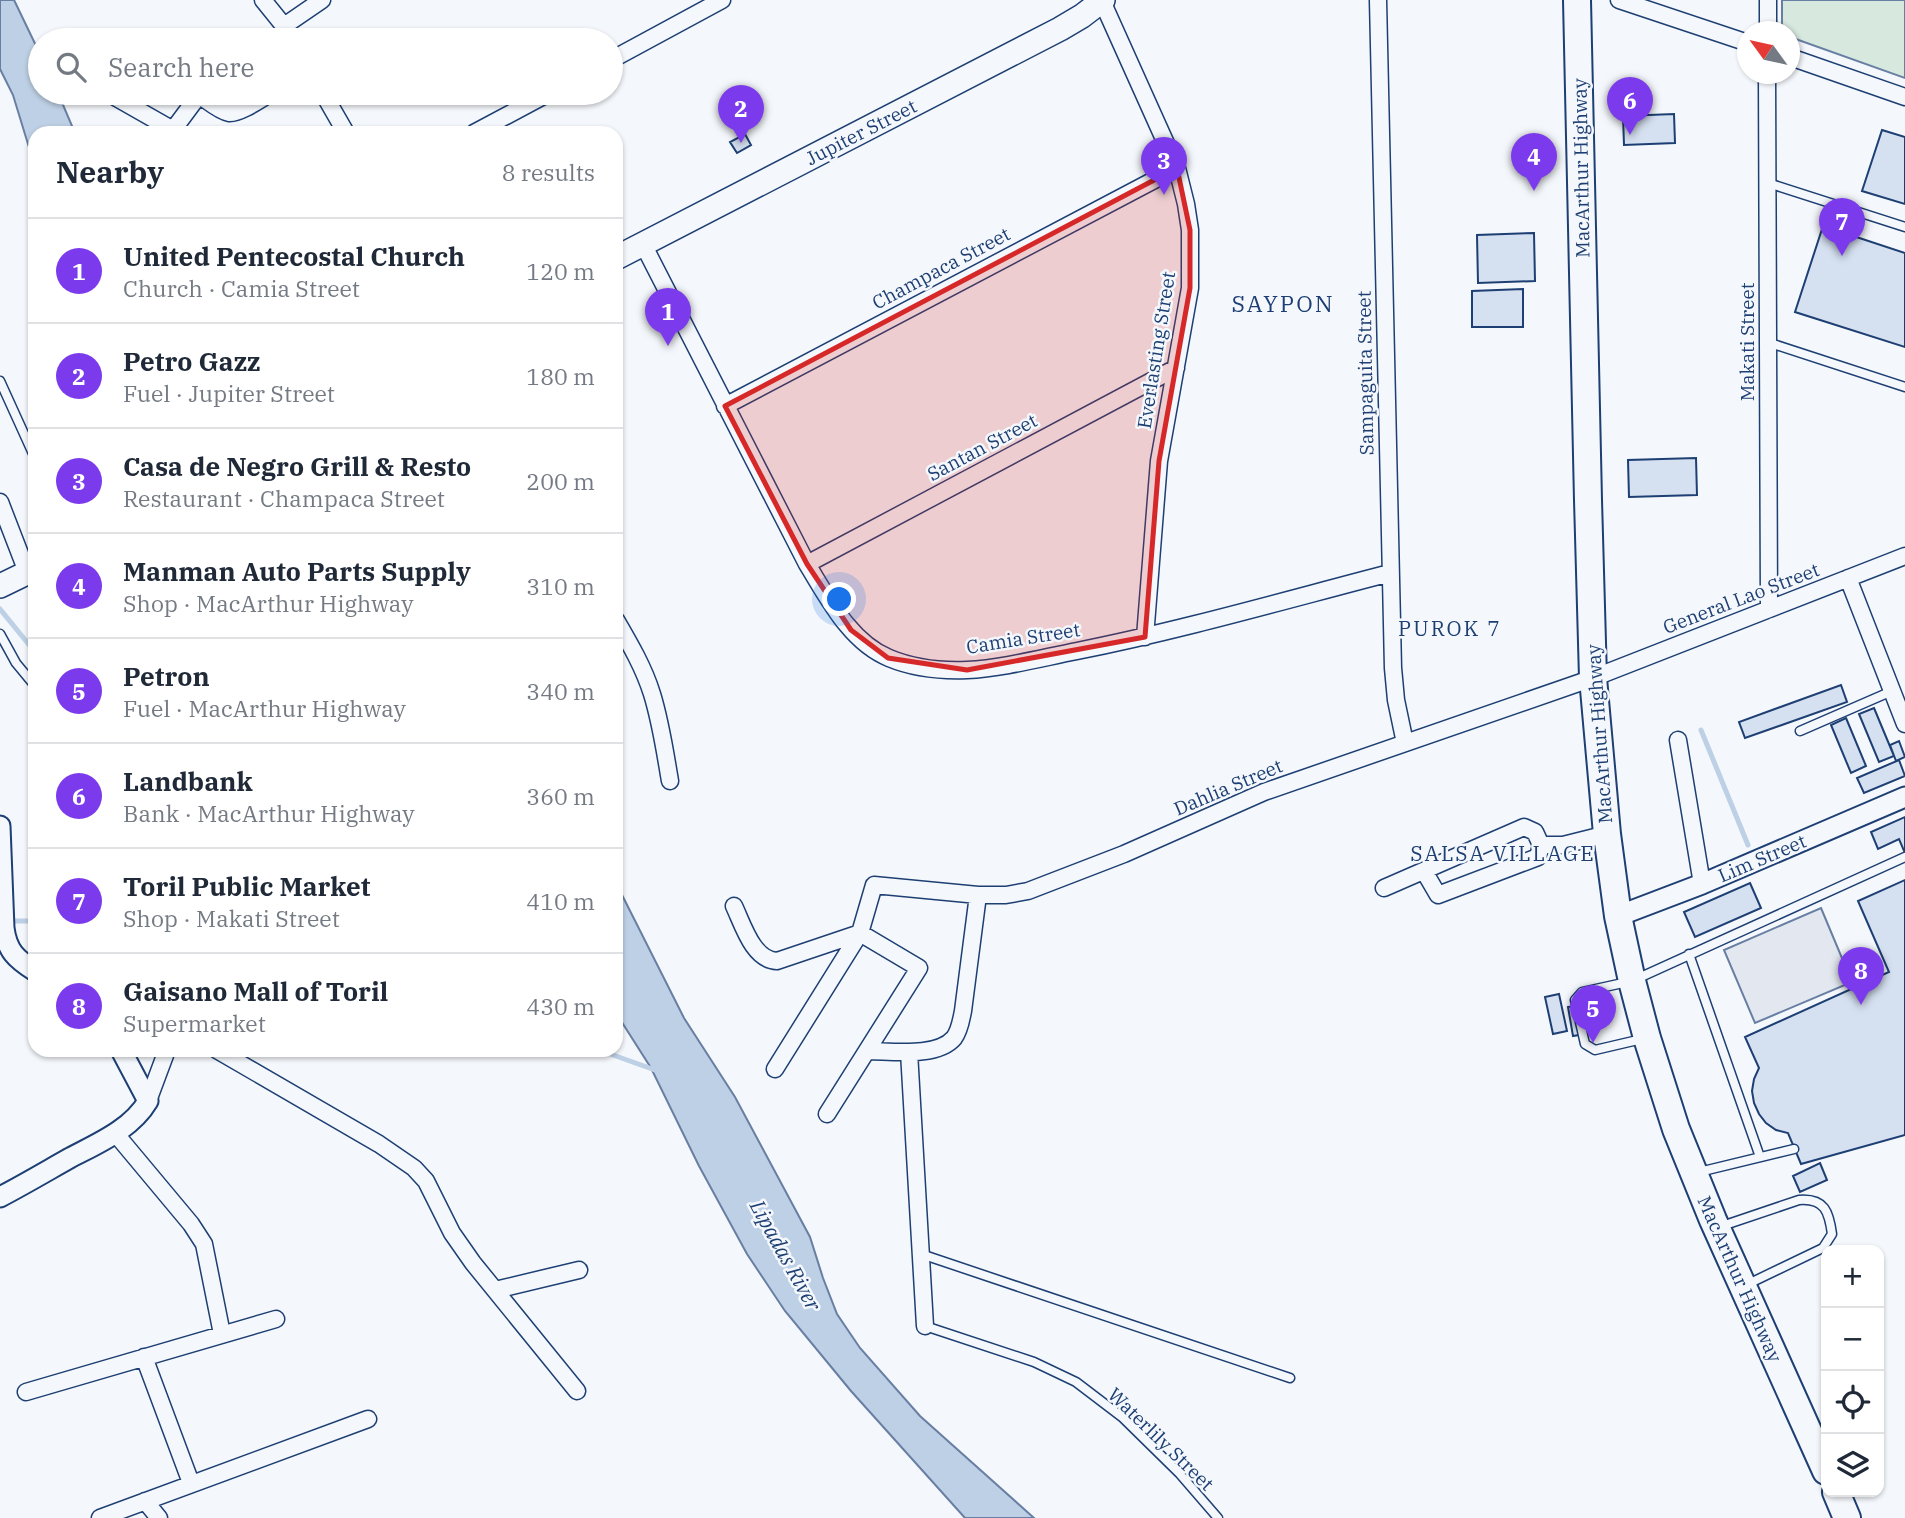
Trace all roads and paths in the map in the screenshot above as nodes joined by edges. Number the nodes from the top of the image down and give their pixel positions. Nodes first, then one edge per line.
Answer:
1 (263, 0) edge
2 (322, 0) edge
3 (722, 0) edge
4 (1378, 0) edge
5 (1577, 0) edge
6 (1619, 0) edge
7 (1768, 0) edge
8 (1102, 1) edge
9 (1768, 21) edge
10 (284, 28) edge
11 (293, 28) edge
12 (1737, 39) edge
13 (623, 54) edge
14 (1800, 60) edge
15 (1768, 84) edge
16 (1905, 97) edge
17 (129, 105) edge
18 (192, 105) edge
19 (215, 105) edge
20 (250, 105) edge
21 (330, 105) edge
22 (527, 105) edge
23 (166, 126) edge
24 (176, 126) edge
25 (342, 126) edge
26 (487, 126) edge
27 (1177, 168) junction
28 (1768, 183) junction
29 (1905, 228) edge
30 (643, 244) junction
31 (623, 254) edge
32 (1768, 342) junction
33 (1176, 368) junction
34 (0, 381) edge
35 (1905, 387) edge
36 (725, 406) junction
37 (28, 443) edge
38 (0, 502) edge
39 (1905, 556) edge
40 (28, 563) edge
41 (807, 564) junction
42 (28, 572) edge
43 (1390, 573) junction
44 (1848, 578) junction
45 (0, 586) edge
46 (1769, 609) junction
47 (623, 632) edge
48 (0, 634) edge
49 (1145, 637) junction
50 (28, 678) edge
51 (1593, 678) junction
52 (1892, 691) junction
53 (1905, 724) edge
54 (1800, 730) dead end
55 (1678, 740) dead end
56 (1405, 743) junction
57 (670, 781) dead end
58 (1905, 797) edge
59 (0, 826) edge
60 (1607, 834) junction
61 (1541, 845) junction
62 (1905, 857) edge
63 (1424, 871) junction
64 (1702, 884) junction
65 (1384, 888) dead end
66 (978, 895) junction
67 (734, 906) dead end
68 (1618, 916) junction
69 (860, 933) junction
70 (5, 954) edge
71 (1689, 954) junction
72 (28, 967) edge
73 (1632, 981) junction
74 (1647, 1038) junction
75 (867, 1051) junction
76 (909, 1052) junction
77 (125, 1057) edge
78 (164, 1057) edge
79 (229, 1057) edge
80 (775, 1069) dead end
81 (148, 1101) junction
82 (828, 1114) dead end
83 (116, 1133) junction
84 (1794, 1149) dead end
85 (1760, 1157) junction
86 (1692, 1173) junction
87 (0, 1197) edge
88 (1717, 1228) junction
89 (919, 1254) junction
90 (579, 1270) dead end
91 (1743, 1287) junction
92 (495, 1290) junction
93 (276, 1319) dead end
94 (925, 1326) joint
95 (222, 1335) junction
96 (144, 1357) junction
97 (1290, 1378) dead end
98 (577, 1391) dead end
99 (26, 1392) dead end
100 (368, 1419) dead end
101 (1821, 1460) edge
102 (191, 1483) junction
103 (1838, 1497) edge
104 (145, 1501) junction
105 (100, 1518) edge
106 (159, 1518) edge
107 (1217, 1518) edge
108 (1847, 1518) edge

1 - 10 street
2 - 11 street
3 - 13 street
4 - 43 street, Sampaguita Street
5 - 51 highway, MacArthur Highway
6 - 12 street
7 - 9 street
8 - 27 street, Everlasting Street
8 - 30 main road, Jupiter Street
14 - 16 street
15 - 28 street, Makati Street
17 - 23 street
18 - 24 street
19 - 20 street
21 - 25 street
22 - 26 street
27 - 33 street, Everlasting Street
27 - 36 street, Champaca Street
28 - 29 lane
28 - 32 street, Makati Street
30 - 31 main road, Jupiter Street
30 - 36 street, Camia Street
32 - 35 lane
32 - 46 street, Makati Street
33 - 41 street, Santan Street
33 - 49 street, Everlasting Street
34 - 37 lane
36 - 41 street, Camia Street
38 - 40 street
39 - 44 street, General Lao Street
41 - 49 street, Camia Street
42 - 45 main road
43 - 49 street, Camia Street
43 - 56 street, Sampaguita Street
44 - 46 street, General Lao Street
44 - 52 street
46 - 51 street, General Lao Street
47 - 57 street
48 - 50 lane
51 - 56 street, Dahlia Street
51 - 60 highway, MacArthur Highway
52 - 53 street
52 - 54 lane
55 - 64 street
56 - 66 street, Dahlia Street
58 - 64 street, Lim Street
59 - 70 street
60 - 61 street
60 - 68 highway, MacArthur Highway
61 - 63 street
61 - 63 street
62 - 71 lane
63 - 65 street
64 - 68 street, Lim Street
66 - 69 street, Dahlia Street
66 - 76 street
67 - 69 street
68 - 73 highway, MacArthur Highway
69 - 75 street
69 - 80 street
70 - 72 street
71 - 73 lane
71 - 85 lane
73 - 74 highway, MacArthur Highway
73 - 74 lane
74 - 86 highway, MacArthur Highway
75 - 76 street
75 - 82 street
76 - 89 street
77 - 81 street
78 - 81 street
79 - 92 street
81 - 83 street
83 - 87 street
83 - 95 street
84 - 85 lane
85 - 86 lane
86 - 88 highway, MacArthur Highway
88 - 91 highway, MacArthur Highway
88 - 91 lane
89 - 94 street
89 - 97 lane
90 - 92 street
91 - 101 highway, MacArthur Highway
92 - 98 street
93 - 95 street
94 - 107 lane, Waterlily Street
95 - 96 street
96 - 99 street
96 - 102 street
100 - 102 street
102 - 104 street
103 - 108 highway
104 - 105 street
104 - 106 street

